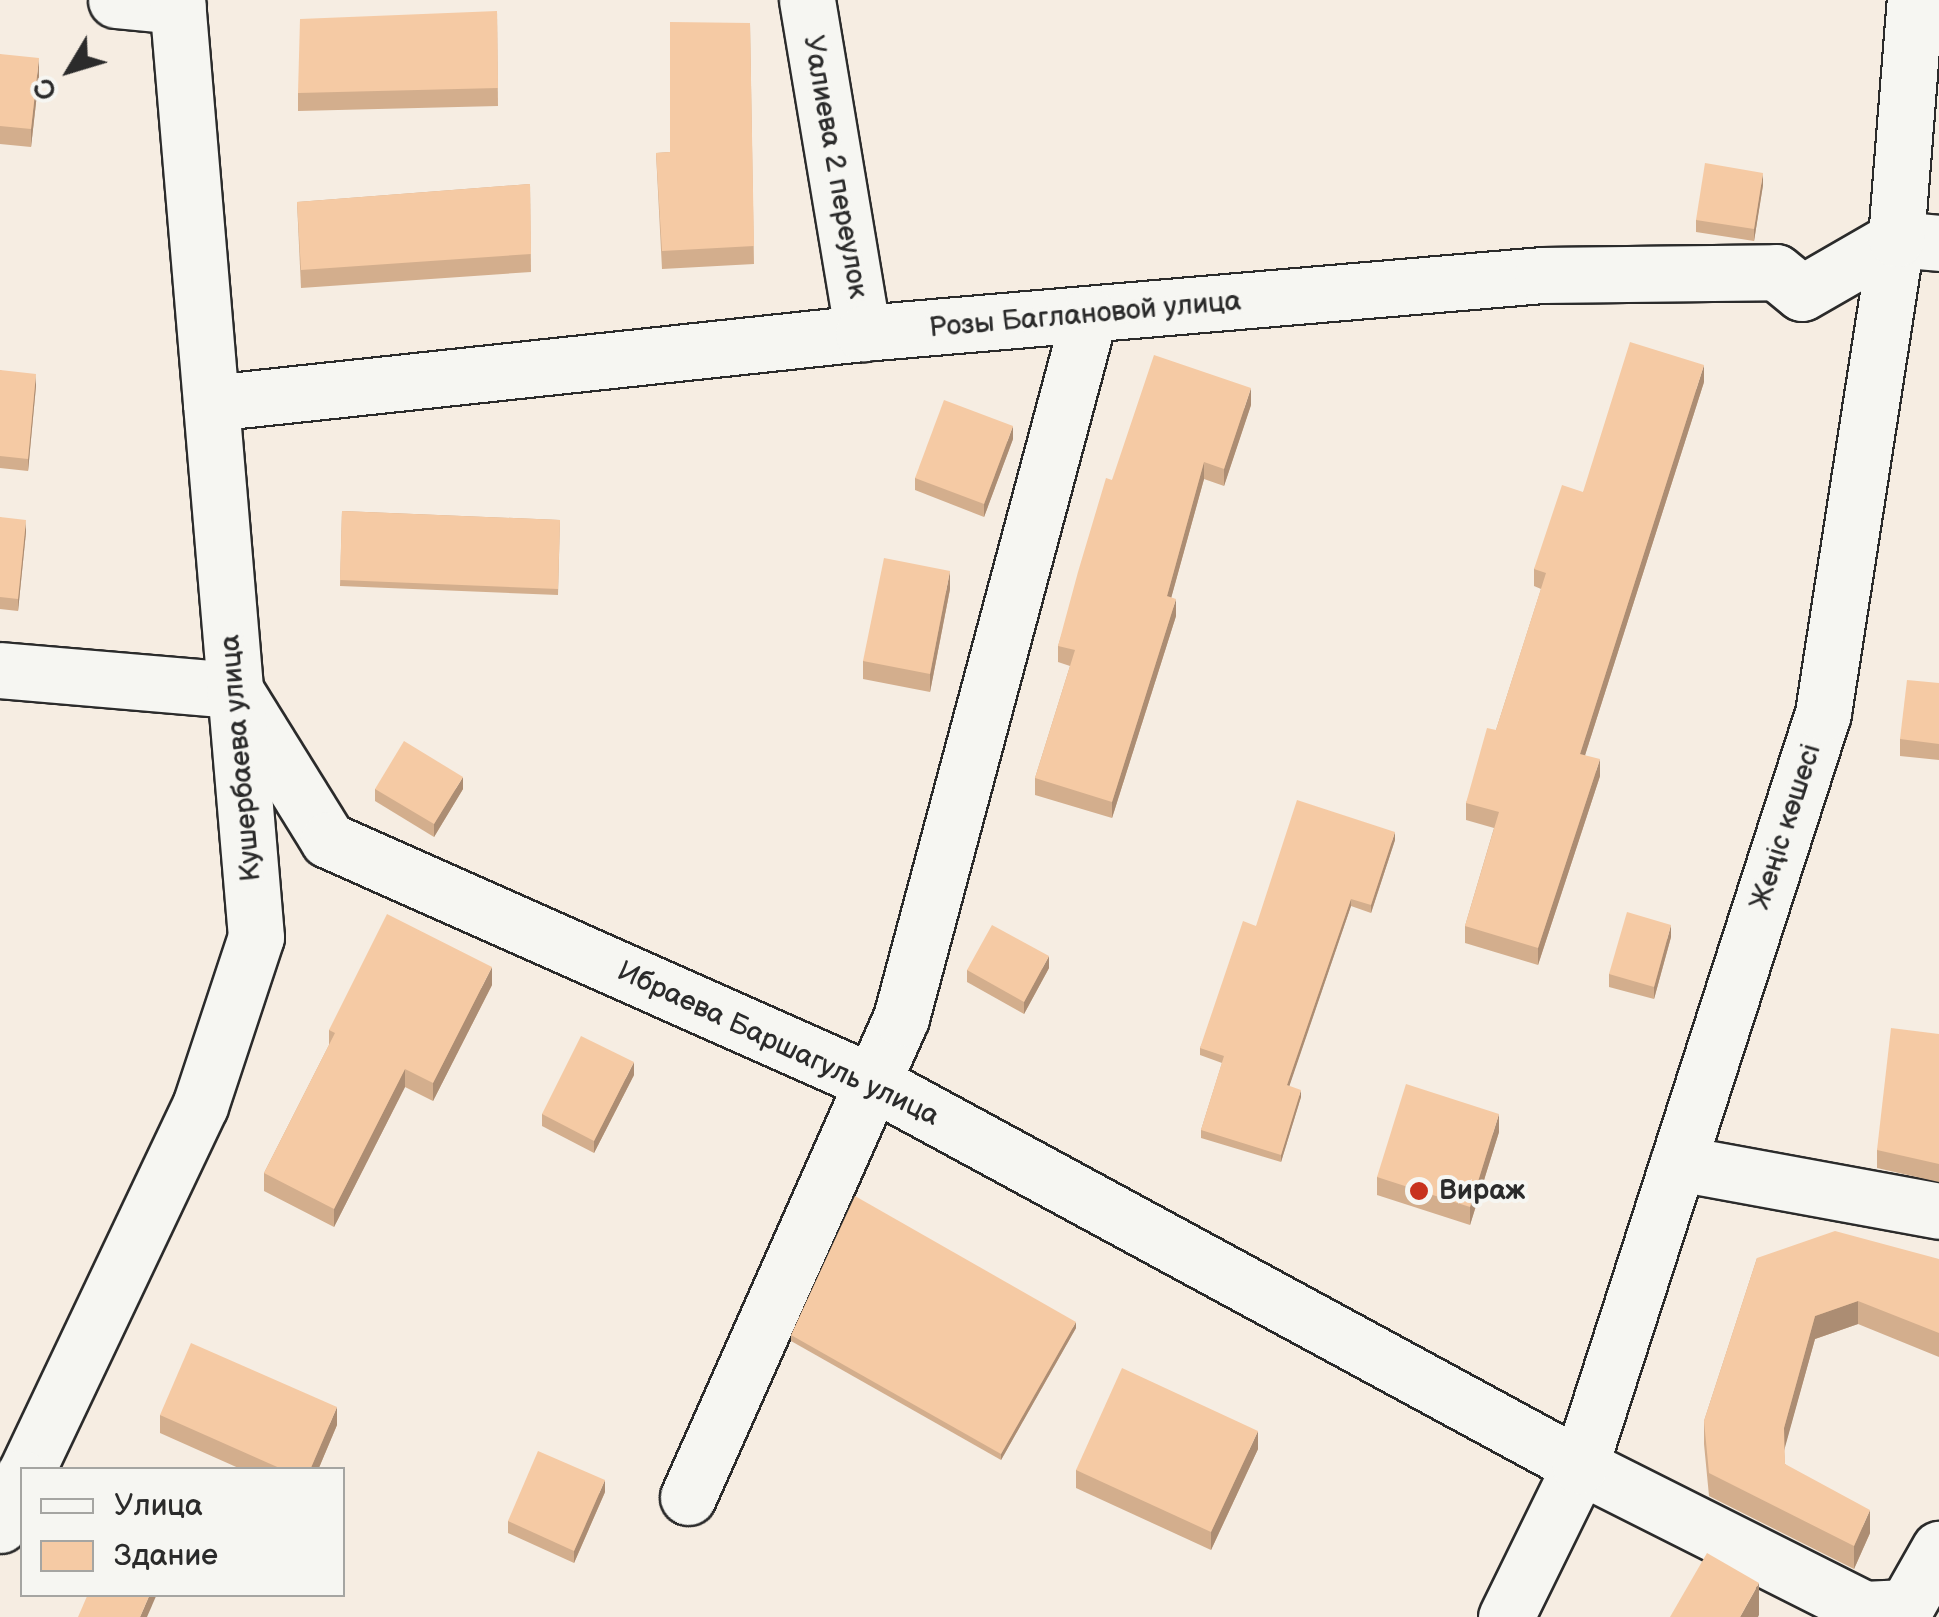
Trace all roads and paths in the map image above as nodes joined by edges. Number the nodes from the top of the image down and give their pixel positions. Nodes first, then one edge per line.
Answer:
1 (116, 0) edge
2 (807, 0) edge
3 (1915, 0) edge
4 (178, 3) edge
5 (1917, 241) edge
6 (1089, 316) junction
7 (863, 333) junction
8 (211, 403) junction
9 (0, 670) edge
10 (235, 690) junction
11 (872, 1082) junction
12 (1678, 1163) junction
13 (1939, 1211) edge
14 (1580, 1466) junction
15 (27, 1467) edge
16 (20, 1482) edge
17 (688, 1497) dead end
18 (0, 1525) edge
19 (1939, 1549) edge
20 (1890, 1613) edge
21 (1506, 1617) edge

1 - 4 street
2 - 7 street, Уалиева 2 переулок
3 - 5 street, Жеңіс көшесі
4 - 8 street, Кушербаева улица
5 - 6 street, Розы Баглановой улица
5 - 12 street, Жеңіс көшесі
6 - 7 street, Розы Баглановой улица
6 - 11 street
7 - 8 street, Розы Баглановой улица
8 - 10 street, Кушербаева улица
9 - 10 street
10 - 11 street, Ибраева Баршагуль улица
10 - 15 street, Кушербаева улица
11 - 14 street, Ибраева Баршагуль улица
11 - 17 street
12 - 13 street
12 - 14 street, Жеңіс көшесі
14 - 20 street, Ибраева Баршагуль улица
14 - 21 street, Жеңіс көшесі
16 - 18 street
19 - 20 street

